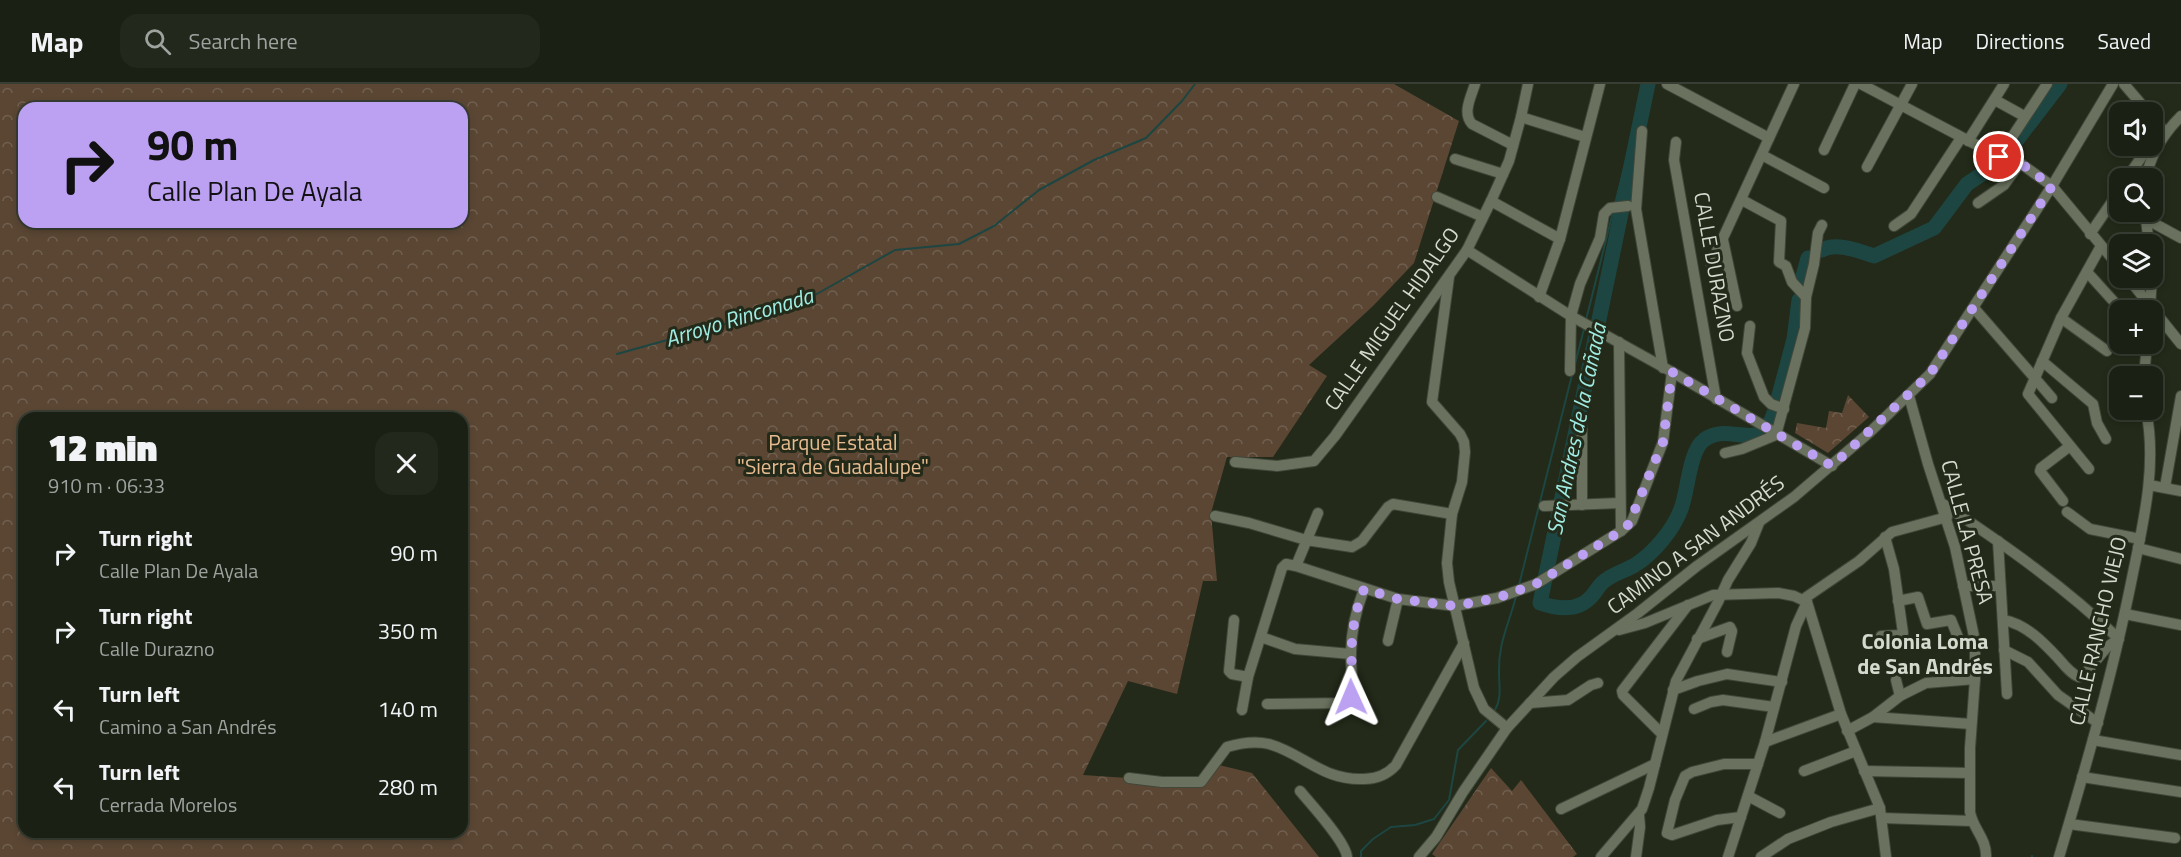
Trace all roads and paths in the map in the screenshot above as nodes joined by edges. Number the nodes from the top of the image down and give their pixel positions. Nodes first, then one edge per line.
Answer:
1 (1475, 84) edge
2 (1528, 84) edge
3 (1600, 84) edge
4 (1667, 84) edge
5 (1794, 84) edge
6 (1855, 84) edge
7 (1861, 84) edge
8 (1912, 84) edge
9 (2004, 84) edge
10 (2047, 84) edge
11 (2113, 84) edge
12 (2124, 84) edge
13 (1995, 100) junction
14 (2139, 102) edge
15 (1900, 104) junction
16 (2024, 116) junction
17 (2181, 116) edge
18 (1521, 117) junction
19 (2163, 129) edge
20 (1642, 131) dead end
21 (1586, 137) junction
22 (1769, 138) junction
23 (1965, 140) junction
24 (1676, 142) dead end
25 (1513, 145) junction
26 (1824, 150) dead end
27 (1762, 156) junction
28 (2002, 158) junction
29 (1455, 159) dead end
30 (2020, 163) junction
31 (1867, 167) dead end
32 (1503, 174) junction
33 (2052, 186) junction
34 (1824, 188) dead end
35 (1437, 197) dead end
36 (1742, 200) junction
37 (1491, 201) junction
38 (1978, 203) dead end
39 (1628, 206) dead end
40 (2109, 206) edge
41 (1483, 217) junction
42 (2157, 222) edge
43 (1822, 225) dead end
44 (1894, 226) dead end
45 (2090, 234) junction
46 (2181, 238) edge
47 (1560, 239) junction
48 (1723, 240) junction
49 (2101, 246) junction
50 (1467, 250) junction
51 (2109, 255) edge
52 (1712, 264) dead end
53 (2087, 272) junction
54 (1449, 277) junction
55 (2136, 288) edge
56 (1539, 297) junction
57 (1806, 297) junction
58 (2112, 300) edge
59 (2145, 300) edge
60 (1737, 306) dead end
61 (1974, 308) junction
62 (1571, 316) junction
63 (2061, 318) junction
64 (2163, 323) edge
65 (1750, 326) dead end
66 (1618, 342) junction
67 (2181, 344) edge
68 (2107, 351) dead end
69 (2042, 361) junction
70 (1668, 370) junction
71 (1570, 371) dead end
72 (2035, 377) junction
73 (1909, 396) junction
74 (2181, 396) edge
75 (2052, 398) dead end
76 (1716, 399) junction
77 (1784, 409) junction
78 (2147, 420) edge
79 (1582, 427) dead end
80 (1776, 435) junction
81 (2106, 439) dead end
82 (2070, 446) junction
83 (1725, 453) dead end
84 (1235, 462) dead end
85 (1832, 466) junction
86 (2089, 469) dead end
87 (2149, 485) junction
88 (2165, 488) junction
89 (2181, 491) edge
90 (2063, 501) dead end
91 (1620, 503) junction
92 (1943, 504) junction
93 (1582, 505) junction
94 (1544, 506) dead end
95 (2067, 512) dead end
96 (1318, 513) dead end
97 (1452, 514) junction
98 (1215, 516) dead end
99 (1947, 517) junction
100 (1759, 523) junction
101 (1621, 531) junction
102 (1885, 537) junction
103 (1306, 540) junction
104 (1998, 541) junction
105 (2139, 543) junction
106 (2181, 560) edge
107 (1291, 565) junction
108 (1963, 586) junction
109 (2000, 586) junction
110 (1364, 589) junction
111 (1722, 594) junction
112 (1398, 599) junction
113 (1898, 601) junction
114 (1807, 602) junction
115 (1689, 604) junction
116 (1455, 606) junction
117 (2125, 614) junction
118 (1234, 620) dead end
119 (2003, 620) junction
120 (2181, 625) edge
121 (1613, 631) junction
122 (1881, 636) dead end
123 (1261, 637) junction
124 (1697, 639) junction
125 (2119, 639) junction
126 (1388, 641) dead end
127 (1975, 641) junction
128 (1464, 643) junction
129 (2004, 650) junction
130 (1727, 652) dead end
131 (1350, 654) junction
132 (1248, 677) junction
133 (1975, 679) junction
134 (1896, 680) dead end
135 (1782, 682) junction
136 (1598, 683) dead end
137 (1673, 690) junction
138 (2007, 694) dead end
139 (1900, 696) junction
140 (1530, 703) junction
141 (1267, 704) dead end
142 (1774, 707) junction
143 (1694, 709) dead end
144 (1242, 710) dead end
145 (1841, 714) junction
146 (1873, 717) junction
147 (2098, 723) junction
148 (1971, 724) junction
149 (1507, 728) junction
150 (1847, 731) junction
151 (1662, 734) junction
152 (2093, 740) junction
153 (1765, 742) junction
154 (1856, 751) junction
155 (2181, 754) edge
156 (1655, 764) junction
157 (1758, 764) junction
158 (1804, 771) dead end
159 (1864, 771) junction
160 (1970, 773) junction
161 (2082, 777) junction
162 (1129, 778) dead end
163 (1300, 791) dead end
164 (2181, 792) edge
165 (1748, 796) junction
166 (1561, 809) dead end
167 (1780, 813) dead end
168 (1881, 813) junction
169 (1639, 815) junction
170 (1741, 817) junction
171 (1972, 821) junction
172 (2069, 824) junction
173 (2175, 838) dead end
174 (1347, 857) edge
175 (1419, 857) edge
176 (1601, 857) edge
177 (1636, 857) edge
178 (1728, 857) edge
179 (1761, 857) edge
180 (1886, 857) edge
181 (1986, 857) edge
182 (2059, 857) edge

1 - 25 street
2 - 18 street, CALLE MIGUEL HIDALGO
3 - 21 street
4 - 22 street
5 - 22 street
6 - 26 street
7 - 15 street
8 - 15 street
9 - 13 street
10 - 16 street
11 - 33 street, CAMINO A SAN ANDRÉS
12 - 14 street
13 - 16 street
13 - 23 street
15 - 23 street
15 - 31 street
16 - 28 street
17 - 19 street
18 - 21 street
18 - 25 street, CALLE MIGUEL HIDALGO
20 - 70 street
21 - 47 street
22 - 27 street
23 - 28 street
23 - 44 street
24 - 76 street, CALLE DURAZNO
25 - 32 street, CALLE MIGUEL HIDALGO
27 - 34 street
27 - 36 street
28 - 30 street
29 - 32 street
30 - 33 street
30 - 38 street
32 - 37 street, CALLE MIGUEL HIDALGO
33 - 45 street
33 - 61 street, CAMINO A SAN ANDRÉS
35 - 41 street
36 - 48 street
36 - 57 street
37 - 41 street, CALLE MIGUEL HIDALGO
37 - 47 street
39 - 62 street
40 - 45 street
41 - 50 street, CALLE MIGUEL HIDALGO
42 - 46 street
43 - 57 street
45 - 49 street
47 - 56 street
48 - 52 street
48 - 60 street
49 - 51 street
49 - 53 street
50 - 54 street, CALLE MIGUEL HIDALGO
50 - 56 street
53 - 58 street
53 - 63 street
54 - 84 street, CALLE MIGUEL HIDALGO
54 - 97 street
55 - 59 street
56 - 62 street
57 - 77 street
61 - 72 street
61 - 73 street, CAMINO A SAN ANDRÉS
62 - 66 street
62 - 71 street
63 - 68 street
63 - 69 street
64 - 67 street
65 - 77 street
66 - 70 street
66 - 91 street
69 - 72 street
69 - 81 street
70 - 76 street
70 - 101 street
72 - 75 street
72 - 82 street
73 - 85 street, CAMINO A SAN ANDRÉS
73 - 92 street, CALLE LA PRESA
74 - 88 street
76 - 80 street
77 - 80 street
78 - 87 street, CALLE RANCHO VIEJO
79 - 93 street
80 - 83 street
80 - 85 street
82 - 86 street
82 - 90 street
85 - 100 street, CAMINO A SAN ANDRÉS
87 - 88 street
87 - 105 street, CALLE RANCHO VIEJO
88 - 89 street
91 - 93 street
91 - 101 street
92 - 99 street, CALLE LA PRESA
92 - 104 street
93 - 94 street
95 - 105 street
96 - 103 street
97 - 103 street
97 - 116 street
98 - 103 street
99 - 102 street
99 - 108 street, CALLE LA PRESA
100 - 111 street
100 - 121 street, CAMINO A SAN ANDRÉS
101 - 116 street
102 - 113 street
102 - 114 street
103 - 107 street
104 - 109 street
104 - 125 street
105 - 106 street
105 - 117 street, CALLE RANCHO VIEJO
107 - 110 street
107 - 123 street
108 - 109 street
108 - 127 street, CALLE LA PRESA
109 - 119 street
110 - 112 street
110 - 131 street
111 - 114 street
111 - 115 street
111 - 124 street
112 - 116 street
112 - 126 street
113 - 122 street
113 - 127 street
114 - 135 street
114 - 145 street
115 - 121 street
115 - 151 street
116 - 128 street
117 - 120 street
117 - 125 street, CALLE RANCHO VIEJO
118 - 132 street
119 - 125 street
119 - 129 street
121 - 140 street, CAMINO A SAN ANDRÉS
123 - 131 street
123 - 132 street
124 - 130 street
124 - 137 street
125 - 147 street, CALLE RANCHO VIEJO
127 - 133 street, CALLE LA PRESA
128 - 149 street
128 - 162 street
129 - 138 street
129 - 147 street
131 - 141 street
132 - 144 street
133 - 139 street
133 - 148 street, CALLE LA PRESA
134 - 139 street
135 - 137 street
135 - 142 street
136 - 140 street
137 - 151 street
139 - 146 street
140 - 149 street, CAMINO A SAN ANDRÉS
142 - 143 street
142 - 153 street
145 - 150 street
145 - 153 street
146 - 148 street
146 - 150 street
147 - 152 street, CALLE RANCHO VIEJO
148 - 160 street, CALLE LA PRESA
149 - 175 street, CAMINO A SAN ANDRÉS
150 - 154 street
151 - 156 street
152 - 155 street
152 - 161 street, CALLE RANCHO VIEJO
153 - 157 street
154 - 158 street
154 - 159 street
156 - 166 street
156 - 169 street
157 - 165 street
157 - 170 street
159 - 160 street
159 - 168 street
160 - 171 street, CALLE LA PRESA
161 - 164 street
161 - 172 street, CALLE RANCHO VIEJO
163 - 174 street
165 - 167 street
165 - 170 street
168 - 171 street
168 - 179 street
168 - 180 street
169 - 176 street
169 - 177 street
170 - 178 street
171 - 181 street, CALLE LA PRESA
172 - 173 street
172 - 182 street, CALLE RANCHO VIEJO

